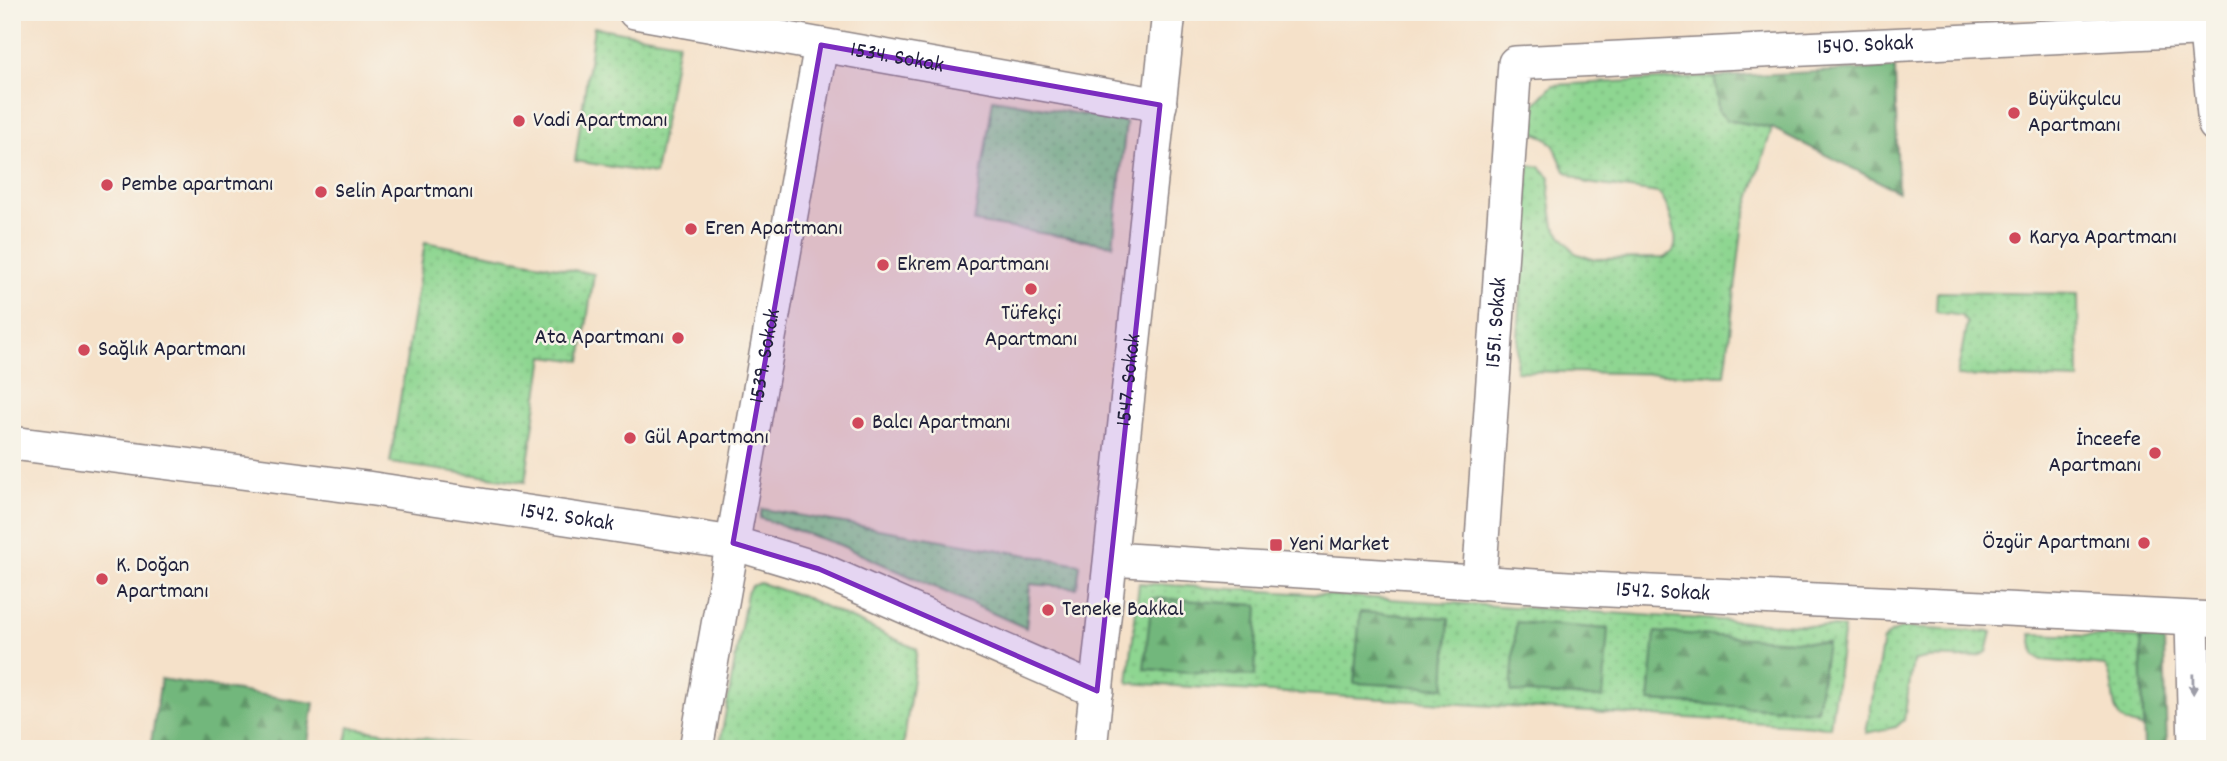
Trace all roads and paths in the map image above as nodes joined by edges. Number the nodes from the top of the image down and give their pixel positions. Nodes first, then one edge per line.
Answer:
1 (635, 12) edge
2 (1169, 12) edge
3 (2208, 24) edge
4 (821, 45) junction
5 (1515, 63) joint
6 (1160, 105) junction
7 (2215, 125) edge
8 (12, 443) edge
9 (733, 543) junction
10 (1111, 559) junction
11 (1479, 583) junction
12 (2203, 619) edge
13 (1097, 691) junction
14 (696, 749) edge
15 (1090, 749) edge
16 (2195, 749) edge

1 - 4 street, 1534. Sokak
2 - 6 street, 1547. Sokak
3 - 5 street, 1540. Sokak
3 - 7 street
4 - 6 street, 1534. Sokak
4 - 9 street, 1539. Sokak
5 - 11 street, 1551. Sokak
6 - 10 street, 1547. Sokak
8 - 9 street, 1542. Sokak
9 - 13 street, 1542. Sokak
9 - 14 street, 1539. Sokak
10 - 11 street, 1542. Sokak
10 - 13 street, 1547. Sokak
11 - 12 street, 1542. Sokak
12 -> 16 street
13 - 15 street, 1547. Sokak

